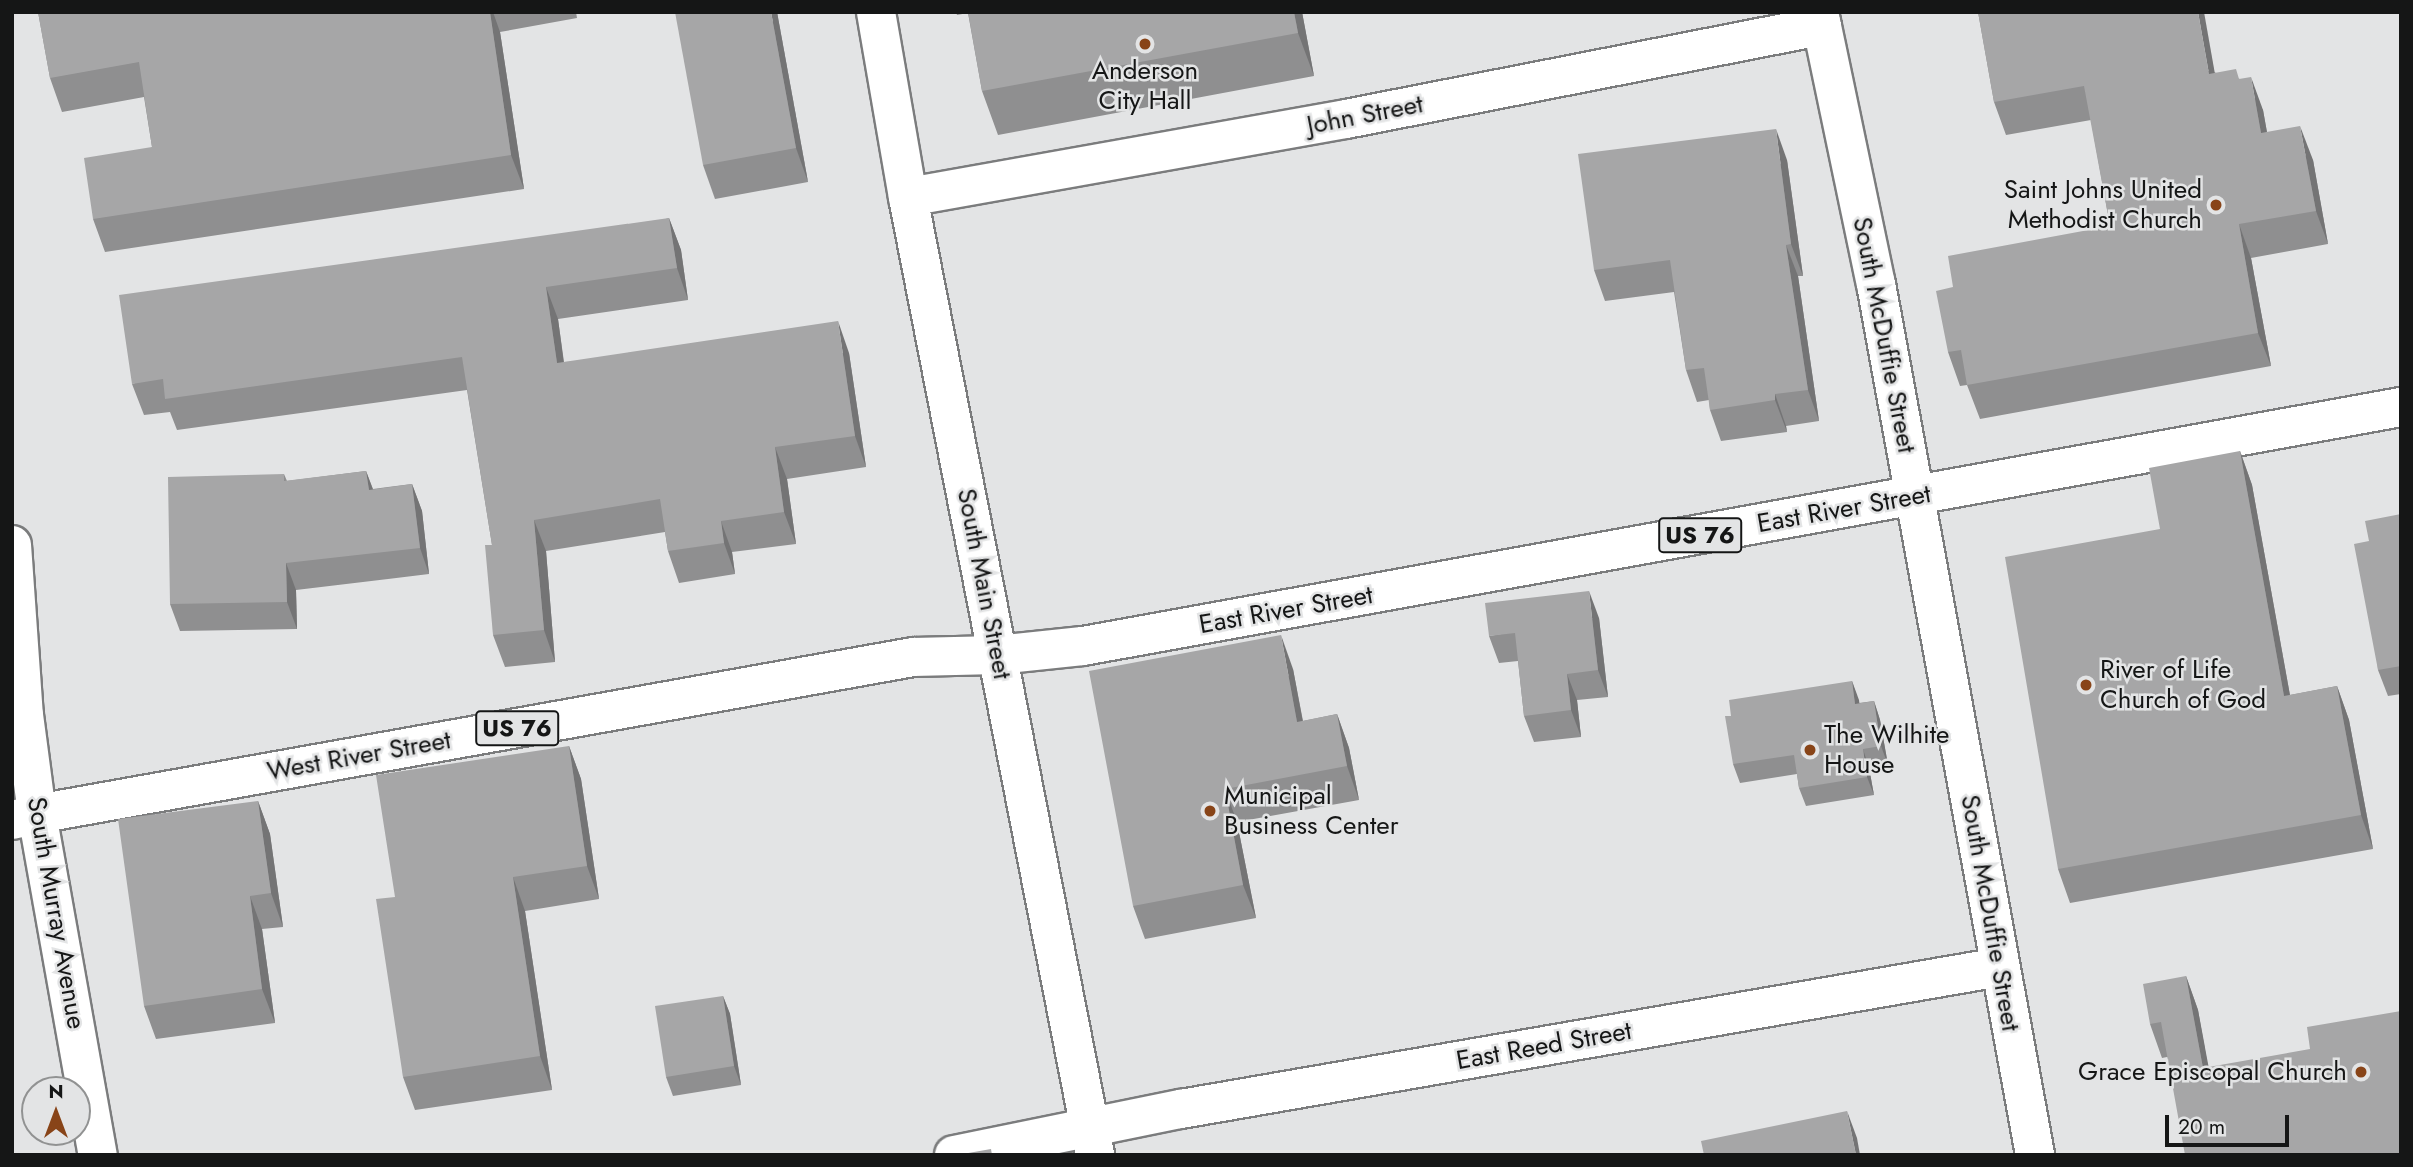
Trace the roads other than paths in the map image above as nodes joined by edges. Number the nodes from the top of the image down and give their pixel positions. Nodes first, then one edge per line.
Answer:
1 (876, 12) edge
2 (1820, 19) edge
3 (908, 197) junction
4 (2401, 407) edge
5 (1914, 496) junction
6 (12, 545) edge
7 (998, 654) junction
8 (25, 817) edge
9 (2000, 967) junction
10 (1092, 1142) edge
11 (99, 1155) edge
12 (954, 1155) edge
13 (2035, 1155) edge

1 - 3 main road, South Main Street
2 - 3 main road, John Street
2 - 5 main road, South McDuffie Street
3 - 7 main road, South Main Street
4 - 5 main road, East River Street / US 76
5 - 7 main road, East River Street / US 76
5 - 9 main road, South McDuffie Street
6 - 8 main road, South Murray Avenue
7 - 8 main road, West River Street / US 76
7 - 10 main road, South Main Street
8 - 11 main road, South Murray Avenue
9 - 10 main road, East Reed Street
9 - 13 main road, South McDuffie Street
10 - 12 main road, East Reed Street

